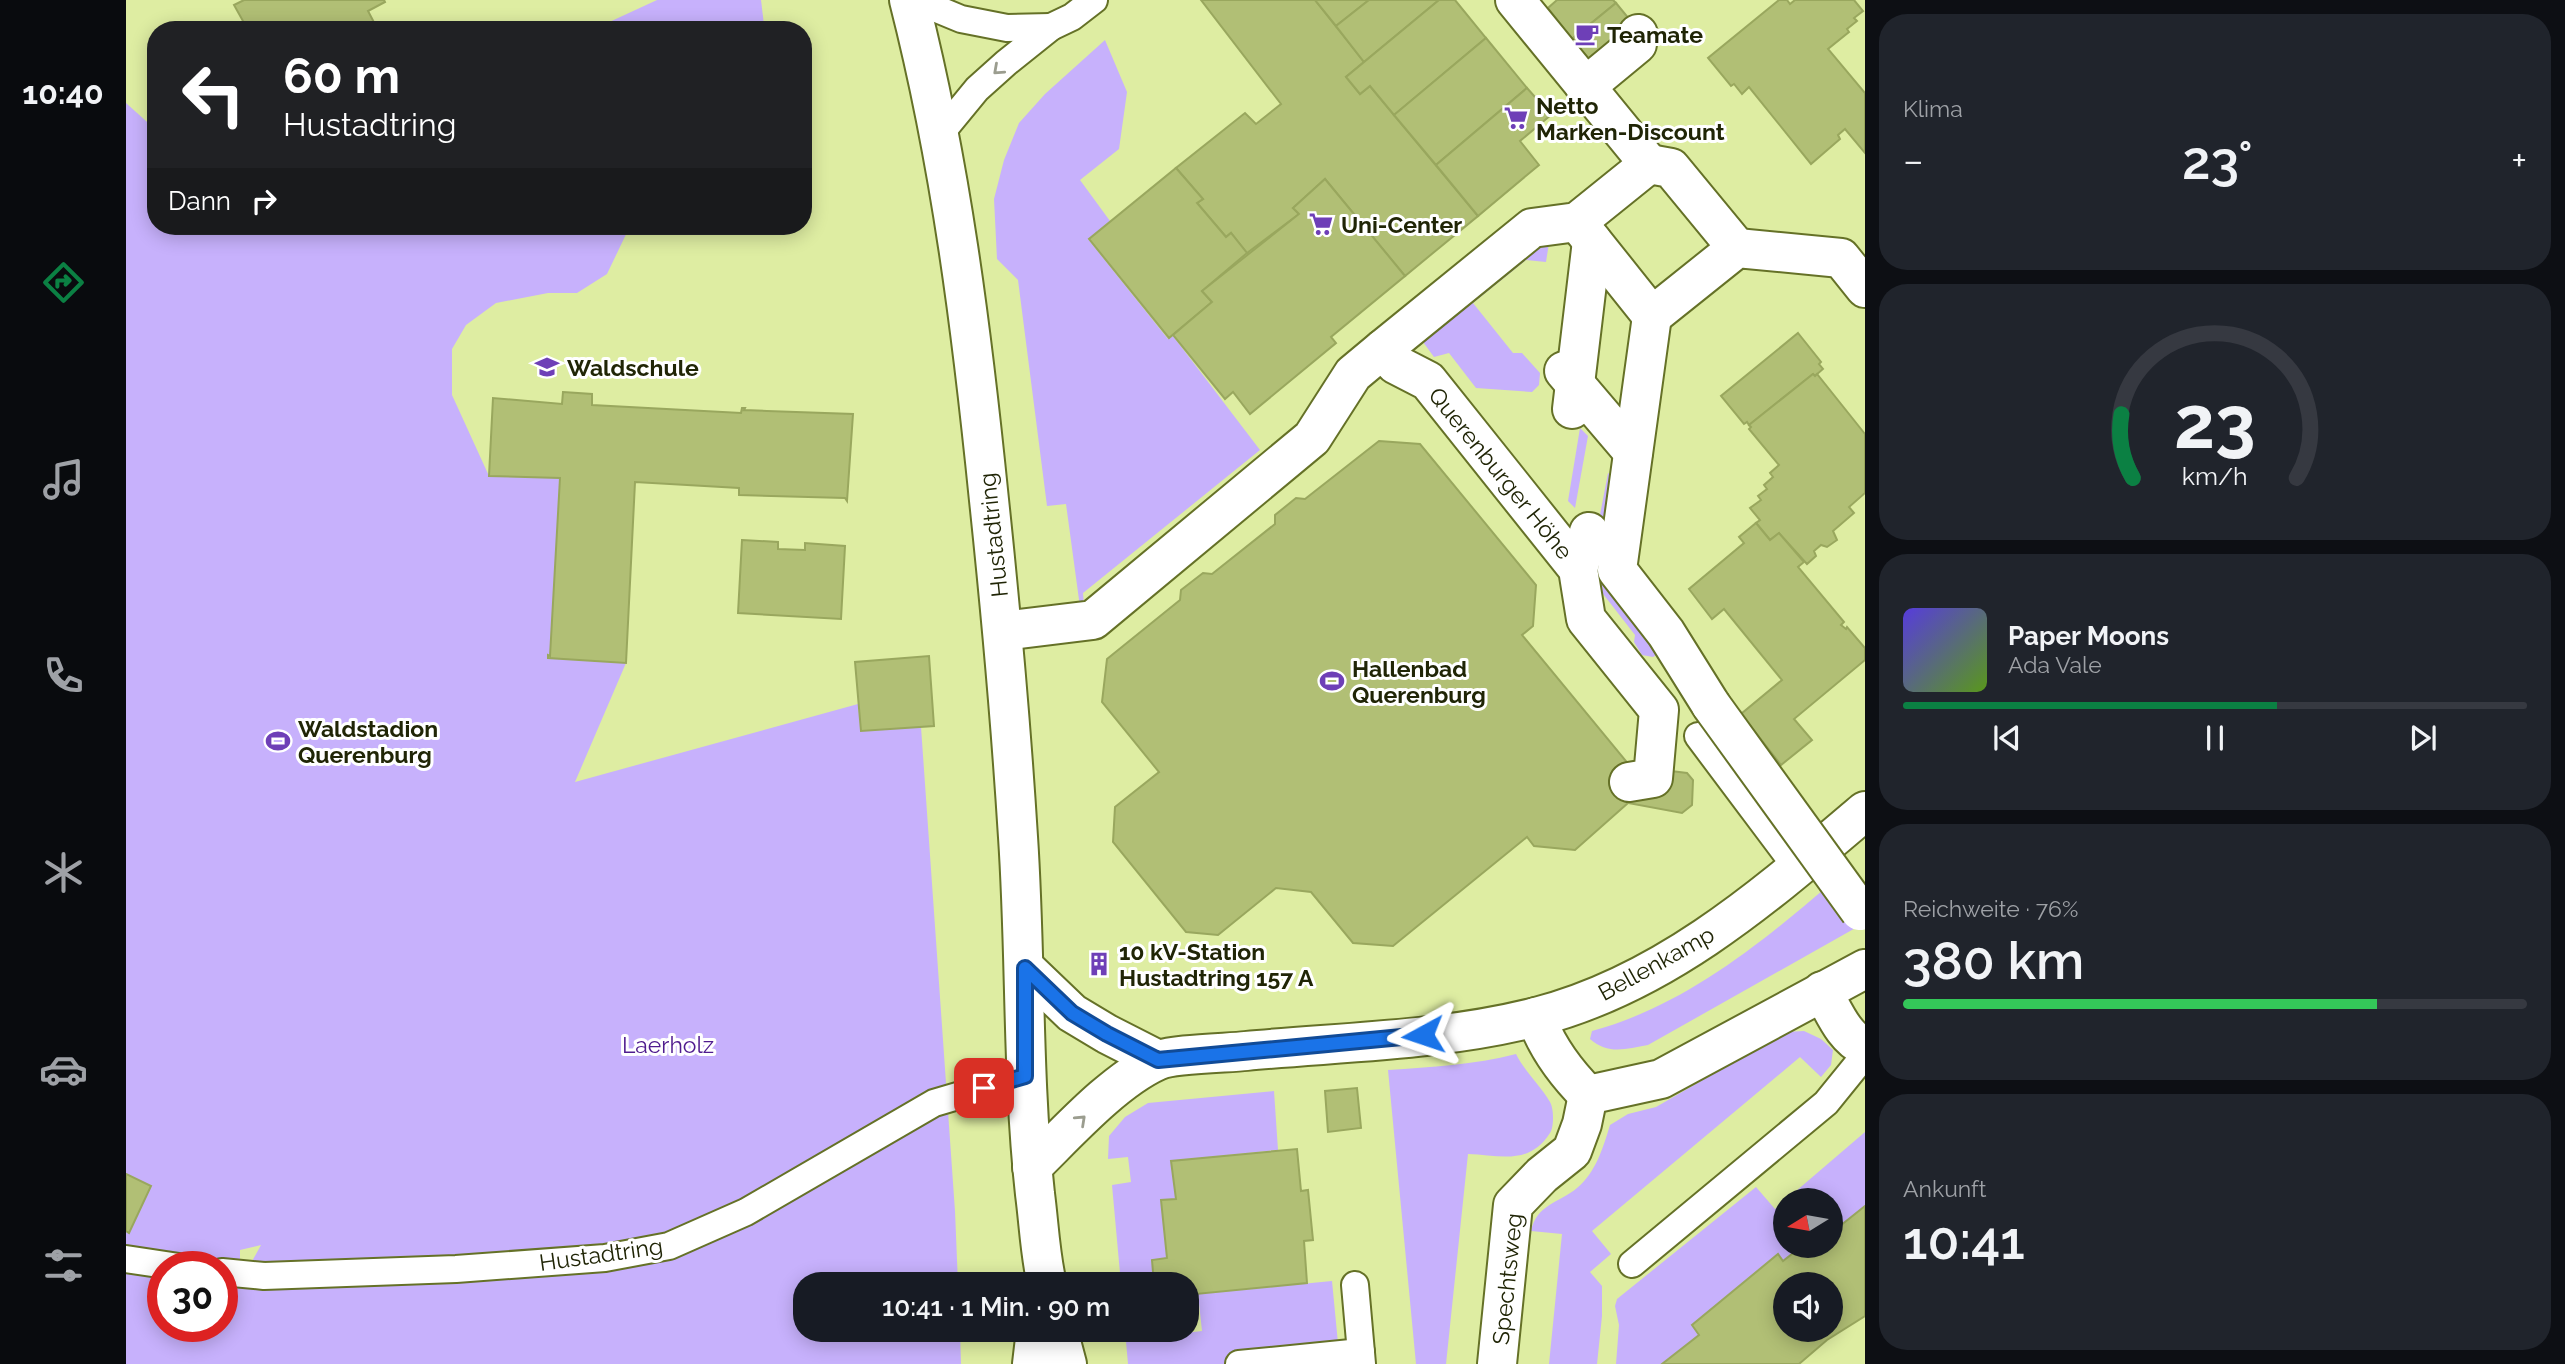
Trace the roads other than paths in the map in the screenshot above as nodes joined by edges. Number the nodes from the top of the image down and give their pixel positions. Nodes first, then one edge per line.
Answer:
1 (909, 0) edge
2 (915, 0) edge
3 (1094, 0) edge
4 (1515, 0) edge
5 (1051, 27) junction
6 (1639, 34) dead end
7 (1585, 87) junction
8 (940, 134) junction
9 (1649, 164) junction
10 (1584, 232) junction
11 (1737, 248) junction
12 (1865, 288) edge
13 (1652, 316) junction
14 (1383, 349) junction
15 (1584, 407) junction
16 (1590, 532) dead end
17 (1577, 569) junction
18 (1003, 631) junction
19 (1702, 707) junction
20 (1659, 710) junction
21 (1629, 782) dead end
22 (1865, 811) edge
23 (1797, 868) junction
24 (1862, 915) edge
25 (1025, 968) junction
26 (1865, 969) edge
27 (1822, 991) junction
28 (1536, 1017) junction
29 (1158, 1060) junction
30 (1862, 1063) edge
31 (1025, 1076) junction
32 (1588, 1095) junction
33 (1032, 1167) junction
34 (126, 1259) edge
35 (147, 1262) edge
36 (1632, 1264) dead end
37 (1044, 1272) edge
38 (238, 1274) edge
39 (1355, 1285) dead end
40 (1035, 1342) edge
41 (1062, 1342) edge
42 (1362, 1358) edge
43 (1032, 1364) edge
44 (1067, 1364) edge
45 (1239, 1364) edge
46 (1497, 1364) edge

1 - 8 street, Hustadtring
2 - 5 lane
3 - 5 lane
4 - 7 street
5 -> 8 lane
6 - 7 street
7 - 9 street
8 - 18 street, Hustadtring
9 - 10 street
9 - 11 street
10 - 13 street
10 - 14 street
10 - 15 street
11 - 12 street
11 - 13 street
13 - 15 street
14 - 17 street, Querenburger Höhe
14 - 18 street
15 - 19 street
16 - 17 street
17 - 20 street, Querenburger Höhe
18 - 25 street, Hustadtring
19 - 20 street
19 - 23 lane
19 - 24 street, bridge
20 - 21 street
22 - 23 street, Bellenkamp
23 - 28 street, Bellenkamp
25 - 29 street
25 - 31 street, Hustadtring
26 - 27 street
27 - 30 street
27 - 32 street
28 - 29 street, Bellenkamp
28 - 32 street
33 -> 29 street, Bellenkamp
30 - 36 lane
31 - 33 street, Hustadtring
31 - 38 lane, Hustadtring
32 - 46 street, Spechtsweg
33 - 37 street, Hustadtring
34 - 35 lane
39 - 42 lane
40 - 43 street
41 - 44 street
42 - 45 lane

